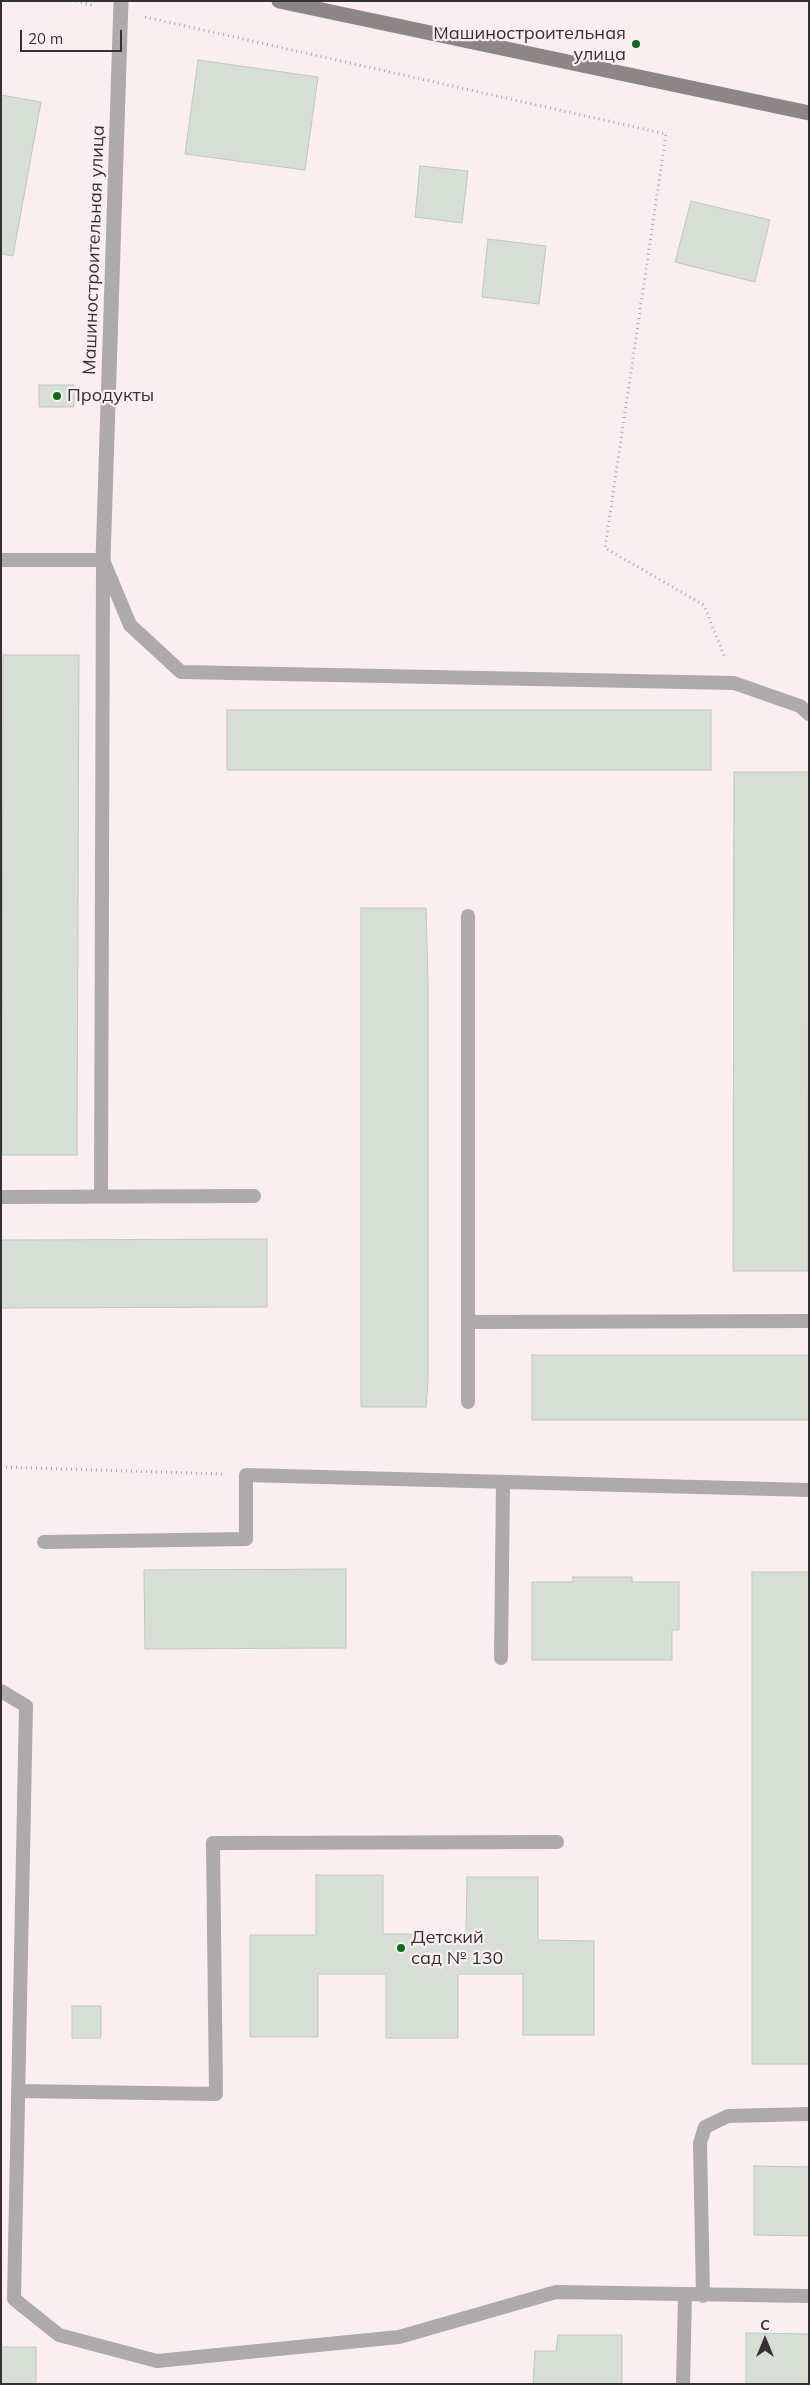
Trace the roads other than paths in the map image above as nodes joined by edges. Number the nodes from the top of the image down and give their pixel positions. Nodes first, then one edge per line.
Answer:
1 (279, 1) edge
2 (121, 6) edge
3 (809, 113) edge
4 (1, 560) edge
5 (103, 560) junction
6 (809, 714) edge
7 (468, 916) dead end
8 (101, 1196) junction
9 (254, 1196) dead end
10 (1, 1197) edge
11 (809, 1321) edge
12 (468, 1322) junction
13 (468, 1402) dead end
14 (502, 1482) junction
15 (809, 1490) edge
16 (44, 1542) dead end
17 (500, 1658) dead end
18 (1, 1691) edge
19 (556, 1842) dead end
20 (18, 2090) junction
21 (809, 2114) edge
22 (685, 2295) junction
23 (703, 2296) junction
24 (809, 2296) edge
25 (683, 2384) edge

1 - 3 main road
2 - 5 street, Машиностроительная улица
4 - 5 lane
5 - 6 lane
5 - 8 lane
7 - 12 lane
8 - 9 lane
8 - 10 lane
11 - 12 lane
12 - 13 lane
14 - 15 lane
14 - 16 lane
14 - 17 lane
18 - 20 lane
19 - 20 lane
20 - 22 lane
21 - 23 lane
22 - 23 lane
22 - 25 lane
23 - 24 lane

